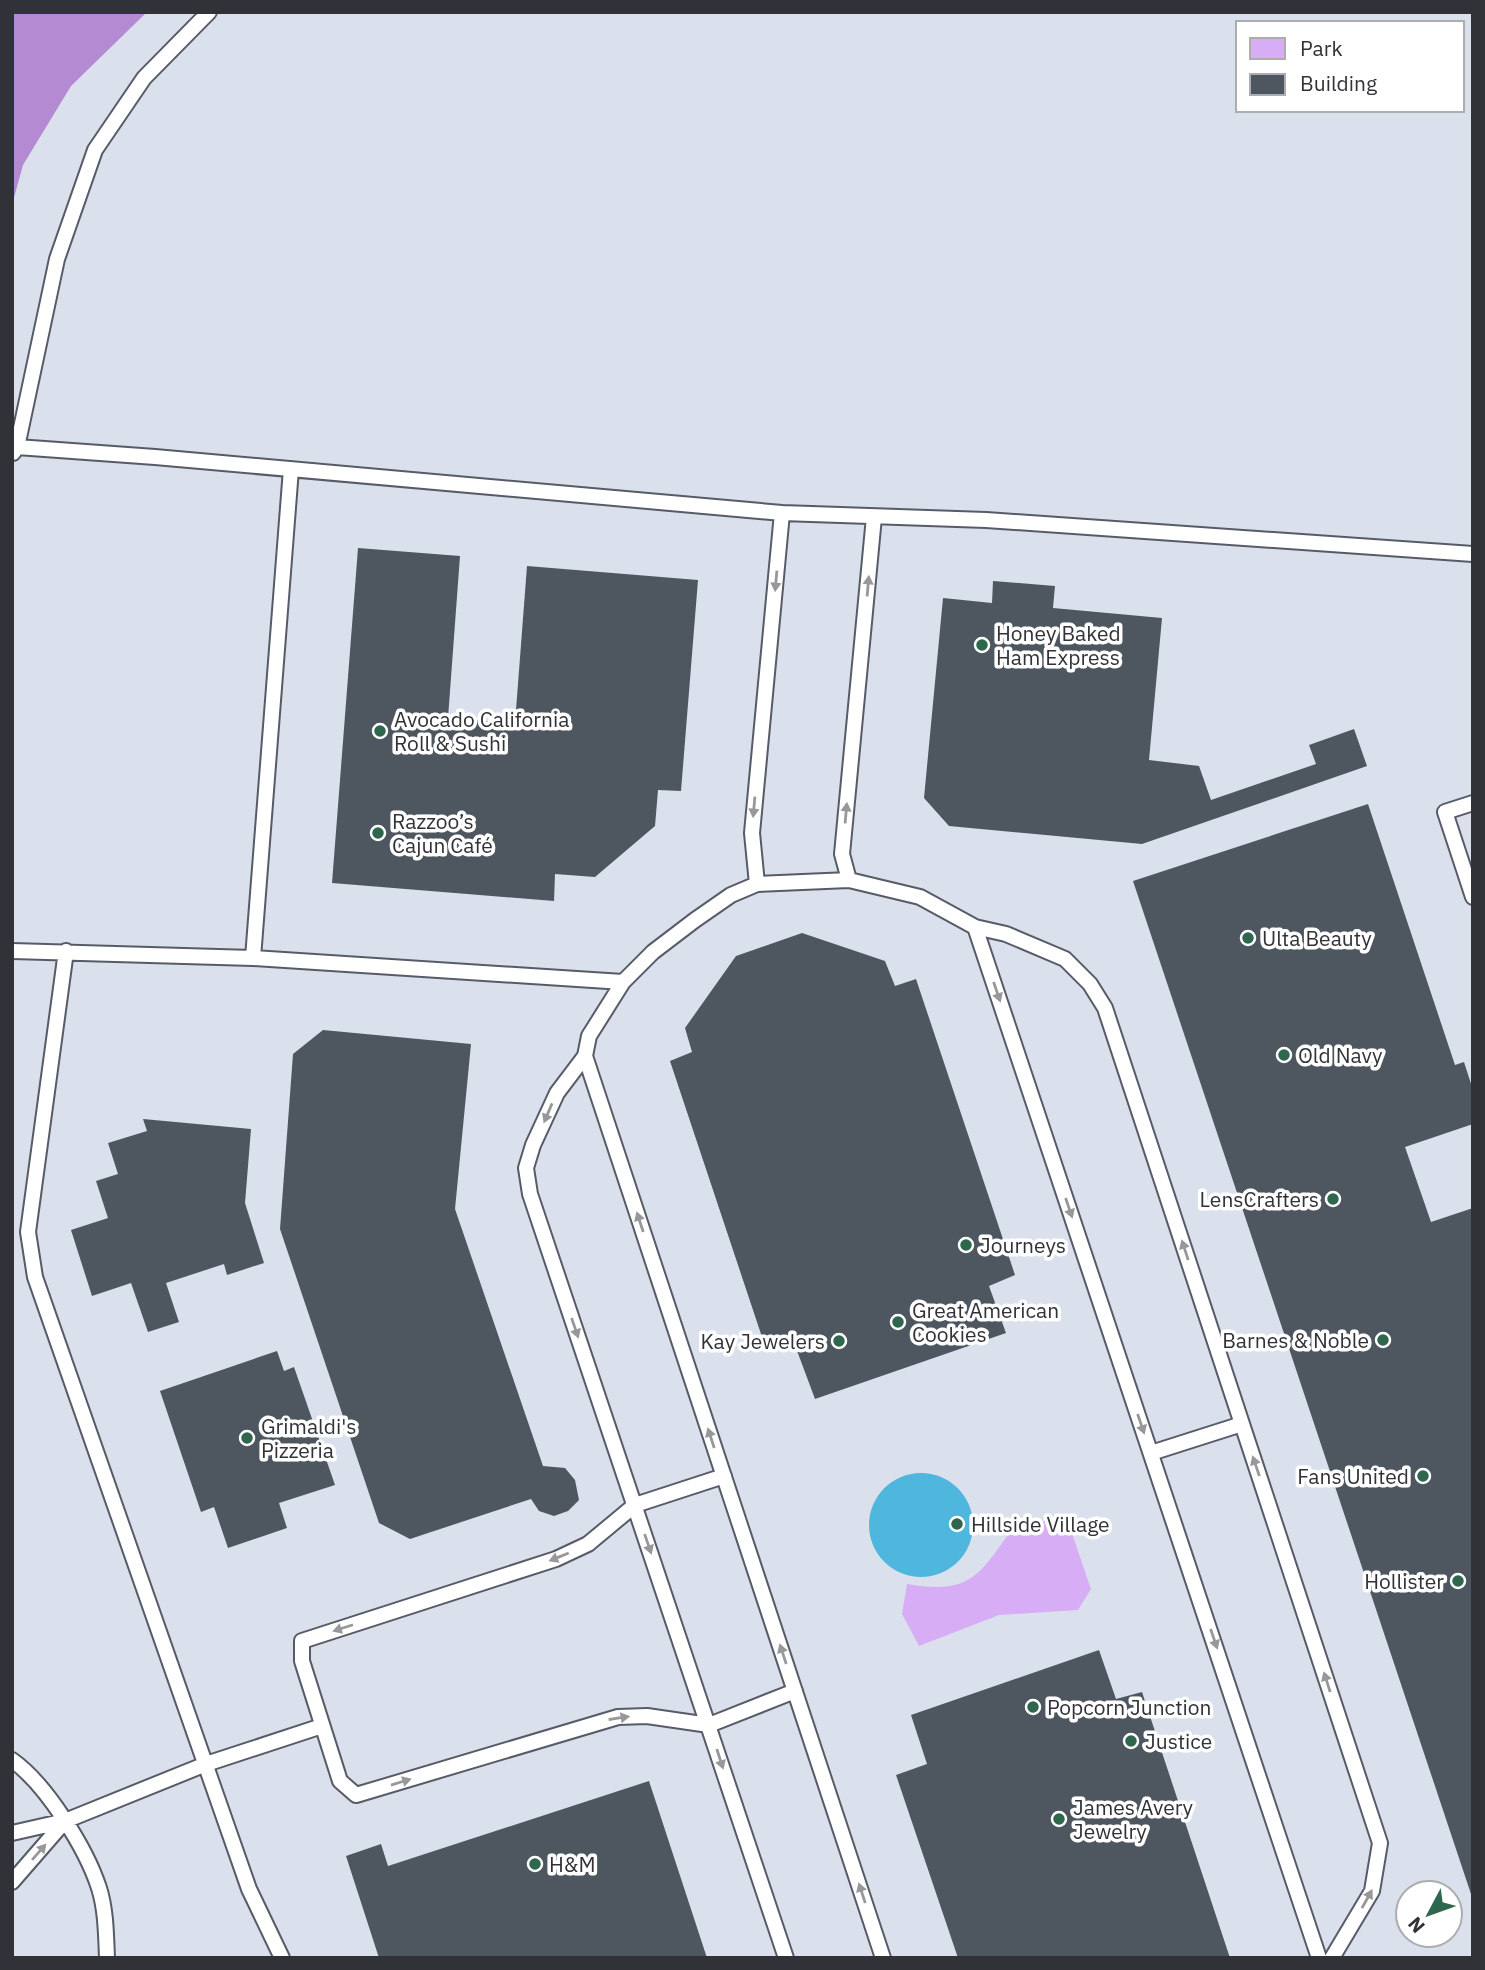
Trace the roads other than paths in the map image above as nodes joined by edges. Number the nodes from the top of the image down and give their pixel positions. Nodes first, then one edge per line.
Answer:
1 (209, 12) edge
2 (15, 451) edge
3 (291, 469) junction
4 (782, 513) junction
5 (874, 517) junction
6 (1473, 554) edge
7 (1473, 803) edge
8 (849, 880) junction
9 (757, 884) junction
10 (1473, 897) edge
11 (975, 928) junction
12 (12, 951) edge
13 (66, 951) junction
14 (253, 958) junction
15 (623, 982) junction
16 (585, 1056) junction
17 (1242, 1424) junction
18 (1151, 1453) junction
19 (724, 1476) junction
20 (635, 1505) junction
21 (795, 1691) junction
22 (709, 1725) junction
23 (322, 1726) junction
24 (12, 1760) edge
25 (206, 1764) junction
26 (65, 1821) junction
27 (12, 1833) edge
28 (12, 1882) edge
29 (107, 1958) edge
30 (282, 1958) edge
31 (786, 1958) edge
32 (883, 1958) edge
33 (1319, 1958) edge
34 (1332, 1958) edge

1 - 2 lane
2 - 3 lane
3 - 4 lane
3 - 14 lane
4 - 5 lane
4 -> 9 lane
5 - 6 lane
8 -> 5 lane
7 - 10 lane
8 - 9 lane
8 - 11 lane
9 - 15 lane
17 -> 11 lane
11 -> 18 lane
12 - 13 lane
13 - 14 lane
13 - 25 lane
14 - 15 lane
15 - 16 lane
19 -> 16 lane
16 -> 20 lane
17 - 18 lane
34 -> 17 lane
18 -> 33 lane
19 - 20 lane
21 -> 19 lane
20 -> 22 lane
20 -> 23 lane
21 - 22 lane
32 -> 21 lane
23 -> 22 lane
22 -> 31 lane
23 - 25 lane
24 - 26 lane
25 - 26 lane
25 - 30 lane
26 - 27 lane
28 -> 26 lane
26 - 29 lane

